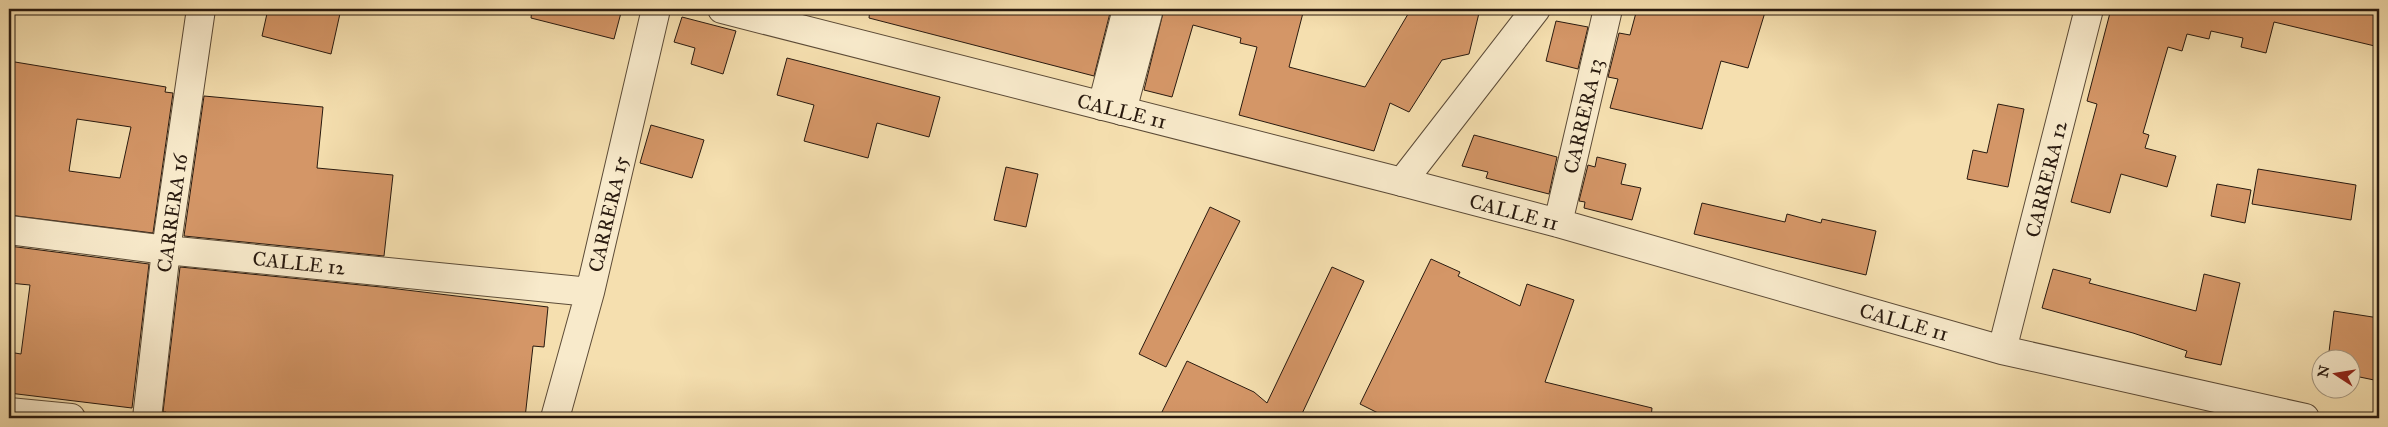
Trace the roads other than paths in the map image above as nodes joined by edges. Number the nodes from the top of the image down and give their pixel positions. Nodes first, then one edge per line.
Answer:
1 (201, 9) edge
2 (656, 9) edge
3 (722, 9) edge
4 (1127, 9) edge
5 (1149, 9) edge
6 (1536, 9) edge
7 (1608, 9) edge
8 (2090, 9) edge
9 (1112, 108) junction
10 (1402, 182) junction
11 (1558, 223) junction
12 (9, 230) edge
13 (166, 250) junction
14 (590, 292) junction
15 (2002, 350) junction
16 (9, 412) edge
17 (71, 418) edge
18 (147, 418) edge
19 (555, 418) edge
20 (2306, 418) edge

1 - 13 street, CARRERA 16
2 - 14 street, CARRERA 15
3 - 9 street, CALLE 11
4 - 9 street
5 - 9 street
6 - 10 street
7 - 11 street, CARRERA 13
8 - 15 street, CARRERA 12
9 - 10 street, CALLE 11
10 - 11 street, CALLE 11
11 - 15 street, CALLE 11
12 - 13 street, CALLE 12
13 - 14 street, CALLE 12
13 - 18 street, CARRERA 16
14 - 19 street, CARRERA 15
15 - 20 street, CALLE 11
16 - 17 street

